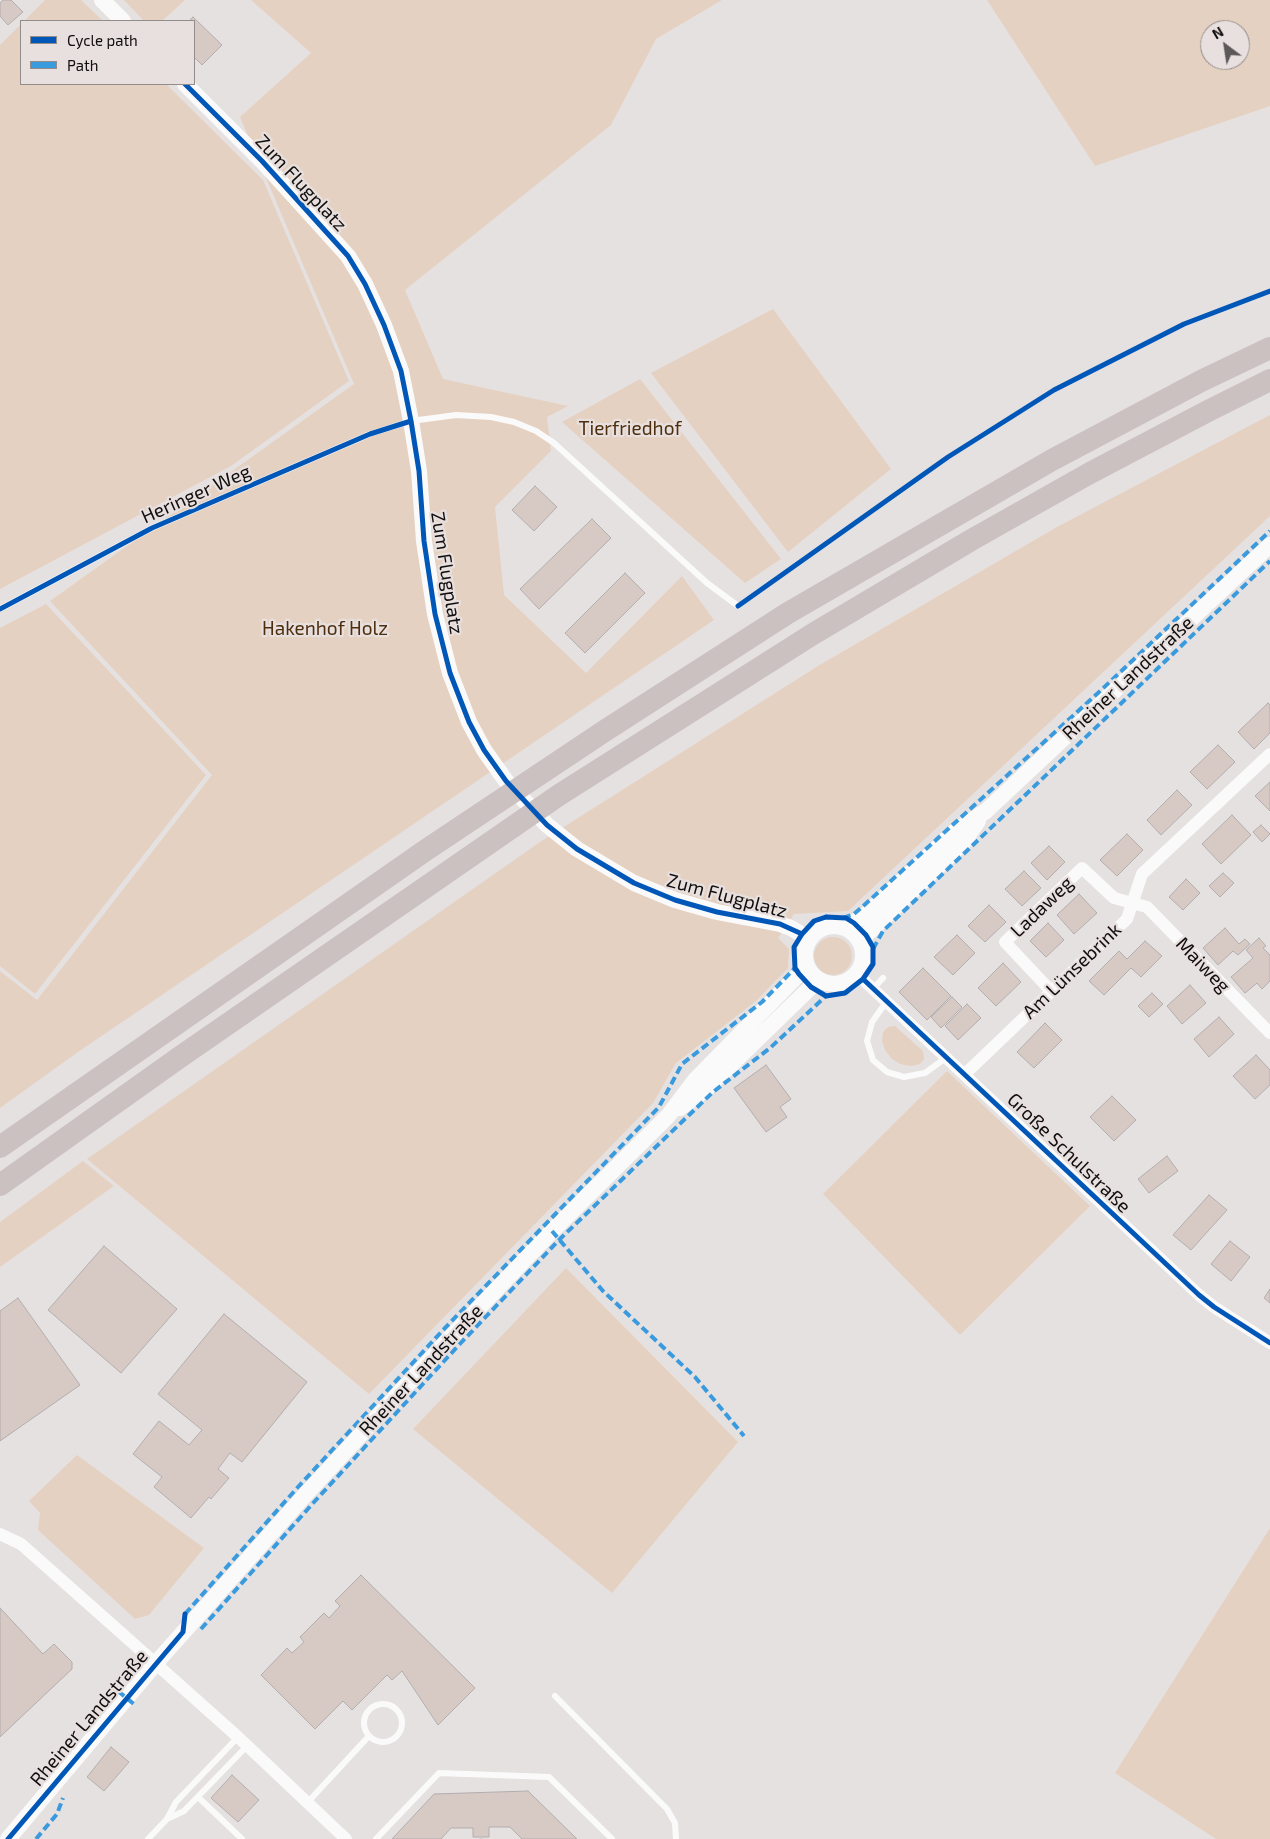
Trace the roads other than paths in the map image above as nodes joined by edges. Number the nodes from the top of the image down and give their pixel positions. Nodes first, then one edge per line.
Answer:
1 (102, 0) edge
2 (122, 20) edge
3 (186, 85) edge
4 (1270, 348) edge
5 (1270, 380) edge
6 (411, 422) junction
7 (1270, 546) edge
8 (738, 606) dead end
9 (0, 609) edge
10 (1270, 754) edge
11 (986, 811) junction
12 (1132, 902) junction
13 (845, 928) junction
14 (809, 939) junction
15 (861, 944) junction
16 (805, 963) junction
17 (857, 974) junction
18 (883, 978) dead end
19 (820, 982) junction
20 (873, 988) junction
21 (1051, 991) junction
22 (887, 1001) junction
23 (1270, 1033) edge
24 (947, 1057) junction
25 (965, 1074) junction
26 (668, 1116) junction
27 (0, 1147) edge
28 (0, 1185) edge
29 (1270, 1343) edge
30 (0, 1534) edge
31 (156, 1663) junction
32 (555, 1696) dead end
33 (369, 1736) junction
34 (238, 1737) junction
35 (248, 1746) junction
36 (198, 1797) junction
37 (307, 1803) junction
38 (167, 1819) junction
39 (8, 1839) edge
40 (148, 1839) edge
41 (242, 1839) edge
42 (346, 1839) edge
43 (376, 1839) edge
44 (612, 1839) edge
45 (676, 1839) edge

1 - 2 street
3 - 6 street, Zum Flugplatz
4 - 27 highway
5 - 28 highway
6 - 8 lane, Heringer Weg
6 - 9 lane, Heringer Weg
6 - 14 street, Zum Flugplatz
7 - 11 street, Rheiner Landstraße
10 - 12 street, Am Lünsebrink
11 - 13 street, Rheiner Landstraße
11 - 15 street, Rheiner Landstraße
12 - 21 street, Am Lünsebrink
12 - 21 street, Ladaweg
12 - 23 street, Maiweg
13 - 14 street
13 - 15 street
14 - 16 street
15 - 17 street
16 - 19 street
16 - 26 street, Rheiner Landstraße
17 - 19 street
17 - 20 street, Große Schulstraße
18 - 20 lane
19 - 26 street, Rheiner Landstraße
20 - 22 street, Große Schulstraße
21 - 25 street, Am Lünsebrink
22 - 24 street, Große Schulstraße
22 - 24 lane
24 - 25 street, Große Schulstraße
25 - 29 street, Große Schulstraße
26 - 31 street, Rheiner Landstraße
30 - 31 street
31 - 34 street, Rheiner Landstraße
31 - 39 street, Rheiner Landstraße
32 - 45 lane
33 - 33 lane
33 - 37 lane
34 - 35 street, Rheiner Landstraße
34 - 38 lane
35 - 36 lane
35 - 37 street, Rheiner Landstraße
36 - 38 lane
36 - 41 lane
37 - 42 street, Rheiner Landstraße
38 - 40 lane
43 - 44 lane

